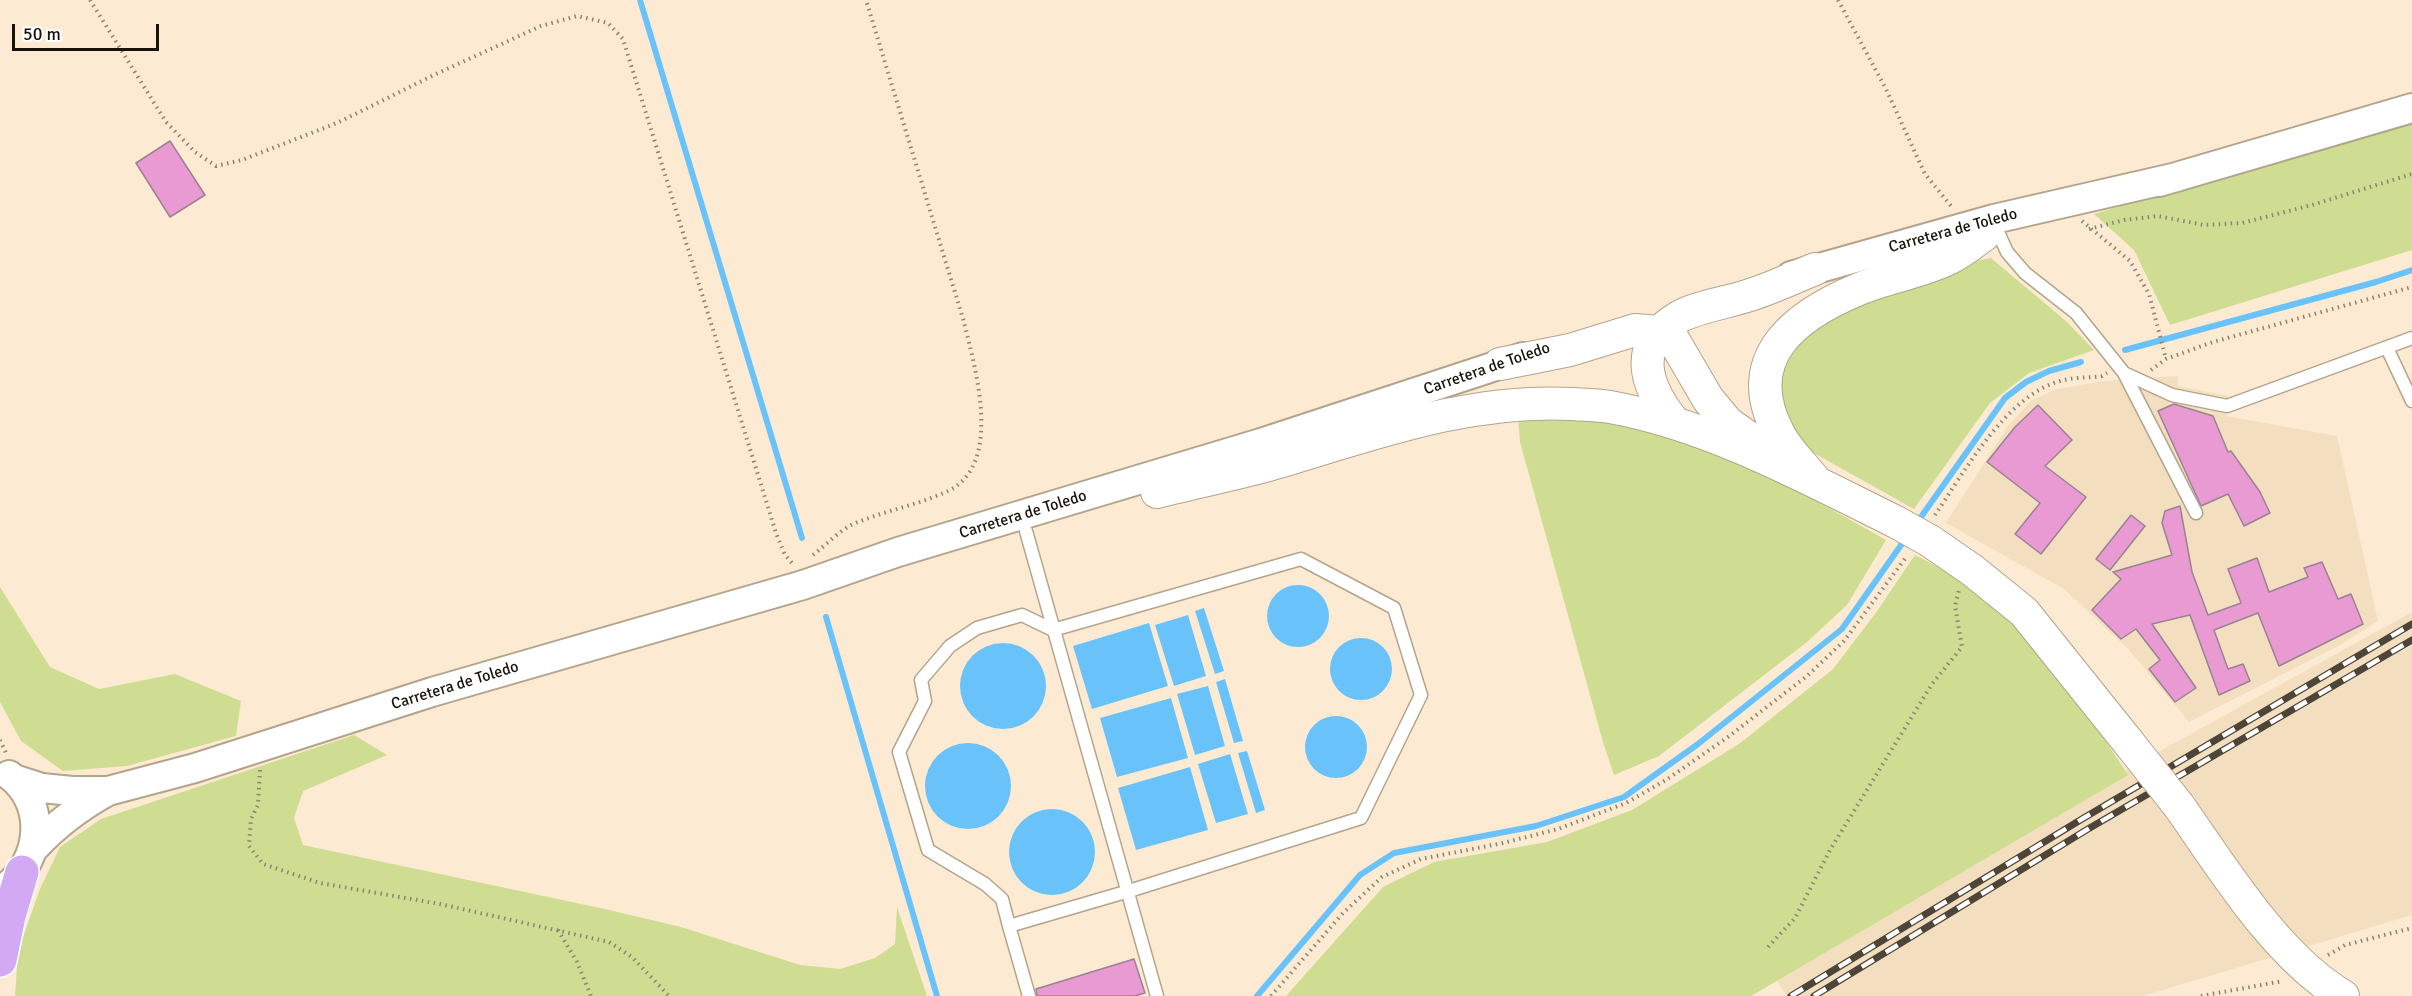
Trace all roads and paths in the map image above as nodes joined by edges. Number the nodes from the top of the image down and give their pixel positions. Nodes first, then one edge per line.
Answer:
1 (90, 0) edge
2 (866, 0) edge
3 (1838, 0) edge
4 (2412, 108) edge
5 (2412, 174) edge
6 (2177, 177) junction
7 (2080, 219) junction
8 (1982, 232) junction
9 (1815, 269) junction
10 (2412, 287) edge
11 (1659, 332) junction
12 (2412, 338) edge
13 (2386, 348) junction
14 (2166, 359) junction
15 (1500, 364) junction
16 (2120, 370) junction
17 (2137, 380) junction
18 (2412, 401) edge
19 (1674, 422) junction
20 (1814, 480) junction
21 (1157, 492) junction
22 (2196, 513) dead end
23 (1026, 531) junction
24 (1923, 539) junction
25 (1972, 570) junction
26 (802, 579) junction
27 (1053, 630) junction
28 (252, 750) junction
29 (7, 774) edge
30 (108, 791) junction
31 (19, 870) edge
32 (1129, 891) junction
33 (1009, 926) junction
34 (2412, 928) edge
35 (558, 929) junction
36 (1768, 946) dead end
37 (0, 960) edge
38 (2304, 968) junction
39 (591, 996) edge
40 (669, 996) edge
41 (1029, 996) edge
42 (1157, 996) edge
43 (1271, 996) edge
44 (2201, 996) edge
45 (2343, 996) edge

1 - 26 path
2 - 26 path
3 - 8 path
4 - 6 street, Carretera de Toledo
5 - 7 path
6 - 7 street, Carretera de Toledo
6 - 8 street, Carretera de Toledo
7 - 8 street, Carretera de Toledo
7 - 14 path
8 - 9 street, Carretera de Toledo
8 - 11 street, Carretera de Toledo
8 - 16 lane
8 - 20 main road
9 - 11 main road
9 - 15 street, Carretera de Toledo
10 - 14 path
11 - 15 main road
11 - 19 main road
11 - 20 main road
11 - 21 street, Carretera de Toledo
12 - 13 lane
13 - 17 lane
13 - 18 lane
14 - 17 path
15 - 26 street, Carretera de Toledo
16 - 17 lane
16 - 22 lane
16 - 24 path
19 - 20 main road
19 - 21 main road
20 - 24 main road, bridge
21 - 23 street, Carretera de Toledo
23 - 26 street, Carretera de Toledo
23 - 27 lane
24 - 25 main road
24 - 43 path
25 - 36 path
25 - 38 main road, bridge
26 - 28 street, Carretera de Toledo
27 - 32 lane
27 - 32 lane
27 - 33 lane
28 - 30 street, Carretera de Toledo
28 - 35 path
29 - 30 street, Carretera de Toledo
29 - 31 street
30 - 31 street, Carretera de Toledo
31 - 37 highway
32 - 33 lane
32 - 42 lane
33 - 41 lane
34 - 38 path
35 - 39 path
35 - 40 path
38 - 44 path
38 - 45 main road

